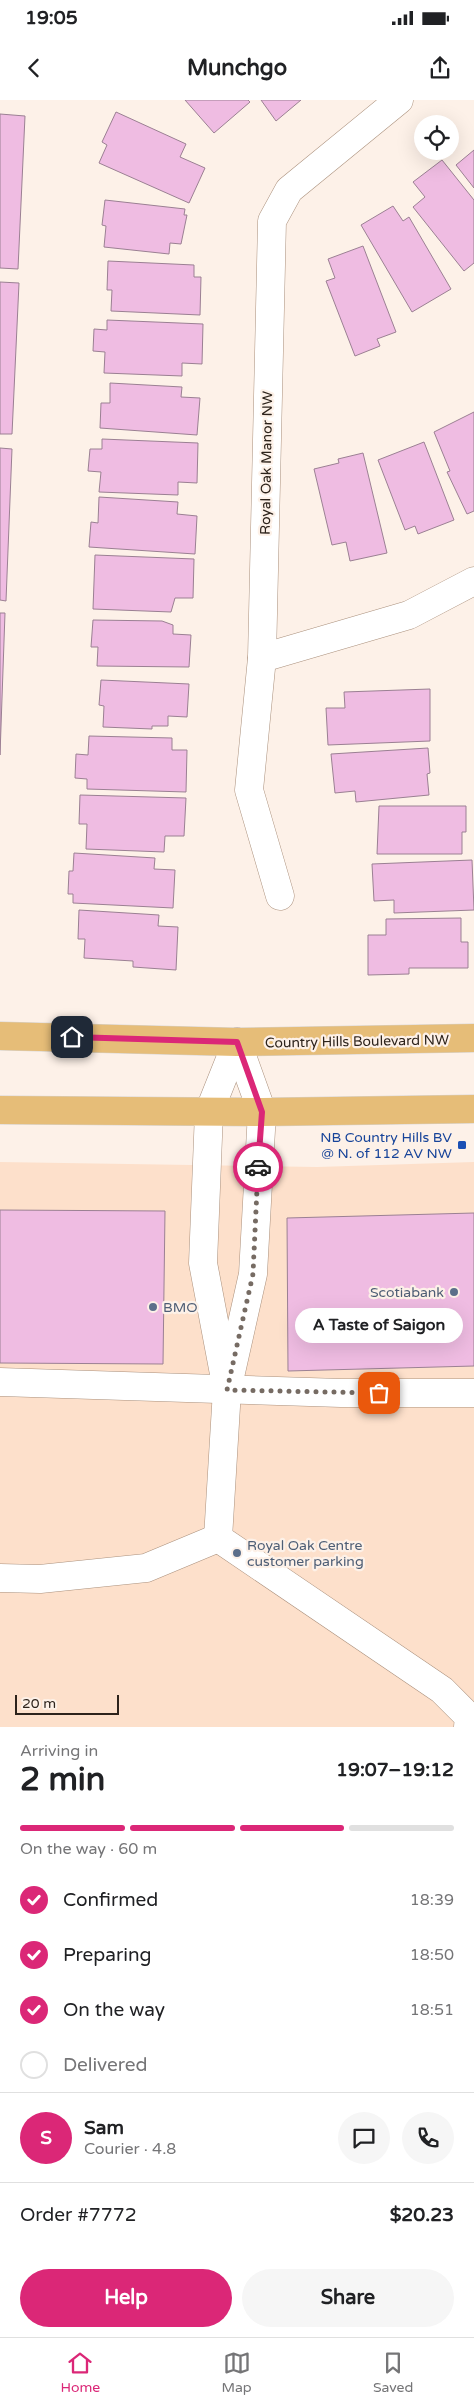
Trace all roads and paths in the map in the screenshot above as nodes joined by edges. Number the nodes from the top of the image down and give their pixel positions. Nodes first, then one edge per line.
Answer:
1 (399, 100) edge
2 (474, 582) edge
3 (262, 658) junction
4 (280, 896) dead end
5 (0, 1036) edge
6 (474, 1038) edge
7 (237, 1042) junction
8 (474, 1109) edge
9 (0, 1110) edge
10 (209, 1112) junction
11 (262, 1112) junction
12 (0, 1382) edge
13 (227, 1390) junction
14 (474, 1393) edge
15 (218, 1538) junction
16 (0, 1578) edge
17 (468, 1727) edge

1 - 3 street, Royal Oak Manor NW
2 - 3 street
3 - 4 street, Royal Oak Manor NW
5 - 7 main road, Country Hills Boulevard NW
6 - 7 main road, Country Hills Boulevard NW
7 - 10 street
7 - 11 street
8 - 11 main road
9 - 10 main road
10 - 11 main road
10 - 13 street
11 - 13 street
12 - 13 street
13 - 14 street
13 - 15 street
15 - 16 street
15 - 17 street

